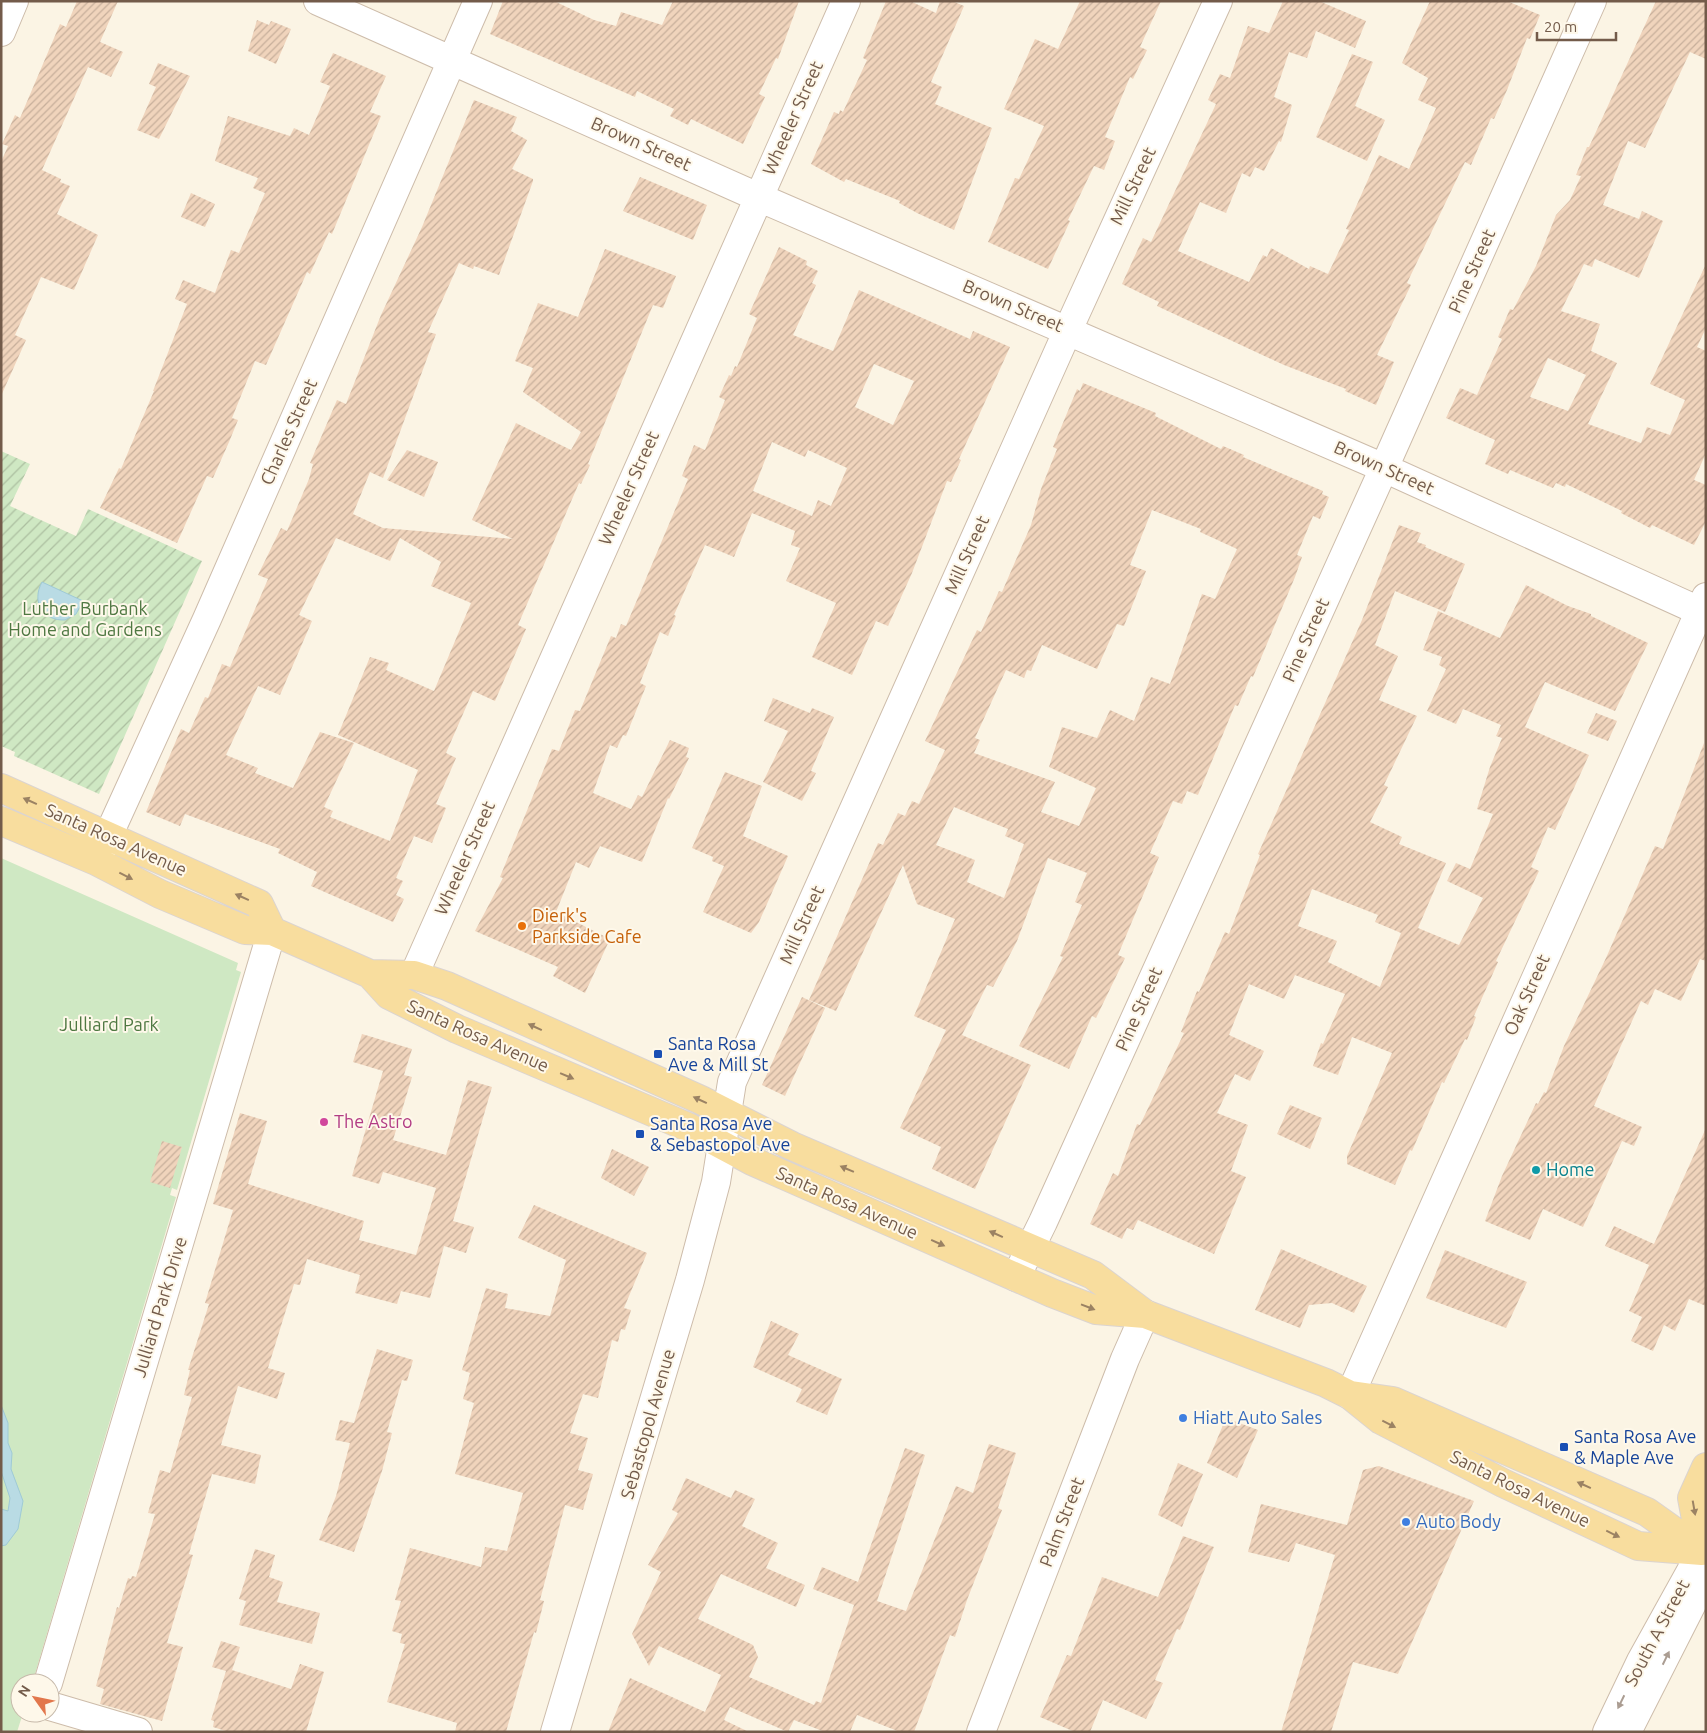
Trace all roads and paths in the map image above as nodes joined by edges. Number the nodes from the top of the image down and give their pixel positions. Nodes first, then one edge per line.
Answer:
1 (14, 1) edge
2 (318, 1) edge
3 (478, 1) edge
4 (846, 1) edge
5 (1218, 1) edge
6 (1592, 1) edge
7 (1, 32) edge
8 (453, 59) junction
9 (758, 197) junction
10 (1068, 330) junction
11 (1384, 468) junction
12 (1704, 607) edge
13 (1, 788) edge
14 (1, 821) edge
15 (108, 836) junction
16 (96, 861) junction
17 (272, 931) junction
18 (370, 974) junction
19 (414, 975) junction
20 (727, 1113) junction
21 (721, 1146) junction
22 (1030, 1249) junction
23 (1016, 1278) junction
24 (1146, 1314) junction
25 (1350, 1394) junction
26 (1706, 1467) edge
27 (1704, 1552) edge
28 (51, 1673) edge
29 (60, 1709) edge
30 (138, 1732) edge
31 (555, 1732) edge
32 (980, 1732) edge
33 (1607, 1732) edge
34 (1627, 1732) edge

1 - 7 street
2 - 8 street, Brown Street
3 - 8 street, Charles Street
4 - 9 street, Wheeler Street
5 - 10 street, Mill Street
6 - 11 street, Pine Street
8 - 9 street, Brown Street
8 - 15 street, Charles Street
9 - 10 street, Brown Street
9 - 19 street, Wheeler Street
10 - 11 street, Brown Street
10 - 20 street, Mill Street
11 - 12 street, Brown Street
11 - 22 street, Pine Street
12 - 25 street, Oak Street
15 -> 13 main road, Santa Rosa Avenue
14 - 16 main road, Santa Rosa Avenue
15 - 16 street, Charles Street
17 -> 15 main road, Santa Rosa Avenue
16 -> 17 main road, Santa Rosa Avenue
17 - 18 main road, Santa Rosa Avenue
17 - 28 street, Julliard Park Drive
18 - 19 main road, Santa Rosa Avenue
18 -> 21 main road, Santa Rosa Avenue
20 -> 19 main road, Santa Rosa Avenue
20 - 21 street, Sebastopol Avenue
22 -> 20 main road, Santa Rosa Avenue
21 -> 23 main road, Santa Rosa Avenue
21 - 31 street, Sebastopol Avenue
22 - 23 street, Pine Street
22 - 24 main road, Santa Rosa Avenue
23 -> 24 main road, Santa Rosa Avenue
24 - 25 main road, Santa Rosa Avenue
24 - 32 street, Palm Street
25 - 27 main road, Santa Rosa Avenue
26 -> 27 main road
27 -> 33 street, South A Street
34 -> 27 street, South A Street
29 - 30 street

